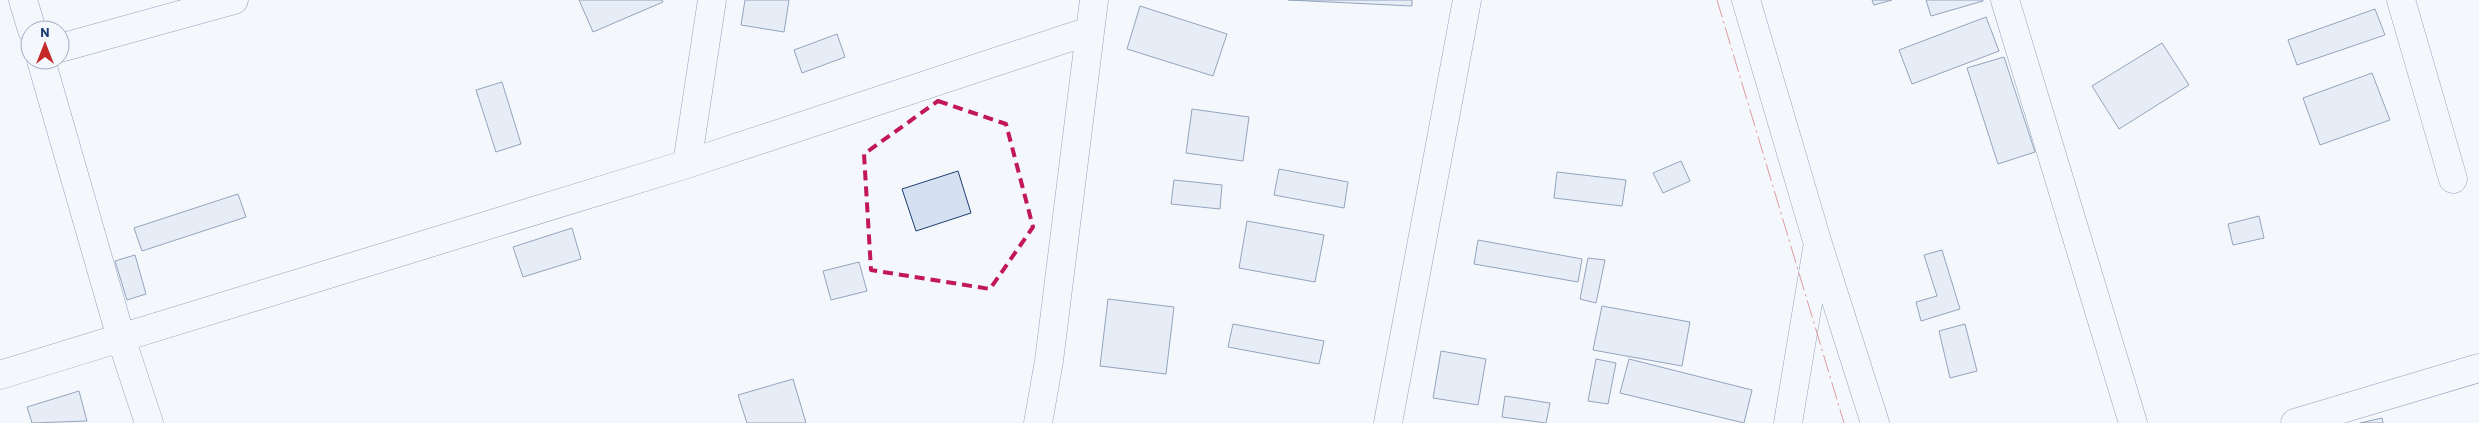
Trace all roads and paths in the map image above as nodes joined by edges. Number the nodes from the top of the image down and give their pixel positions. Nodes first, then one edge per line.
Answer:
1 (23, 0) edge
2 (234, 0) edge
3 (712, 0) edge
4 (1094, 0) edge
5 (1467, 0) edge
6 (1746, 0) edge
7 (2005, 0) edge
8 (2401, 0) edge
9 (29, 20) edge
10 (1089, 31) junction
11 (70, 45) edge
12 (44, 70) edge
13 (687, 164) junction
14 (2453, 179) dead end
15 (1818, 244) junction
16 (121, 338) junction
17 (2479, 368) edge
18 (0, 375) edge
19 (149, 423) edge
20 (1038, 423) edge
21 (1388, 423) edge
22 (1788, 423) edge
23 (1875, 423) edge
24 (2133, 423) edge
25 (2295, 423) edge

1 - 9 street
2 - 11 street
3 - 13 street
4 - 10 street
5 - 21 street
6 - 15 street
7 - 24 street
8 - 14 street
10 - 13 street
10 - 20 street
12 - 16 street
13 - 16 street
15 - 22 street
15 - 23 street
16 - 18 street
16 - 19 street
17 - 25 street

